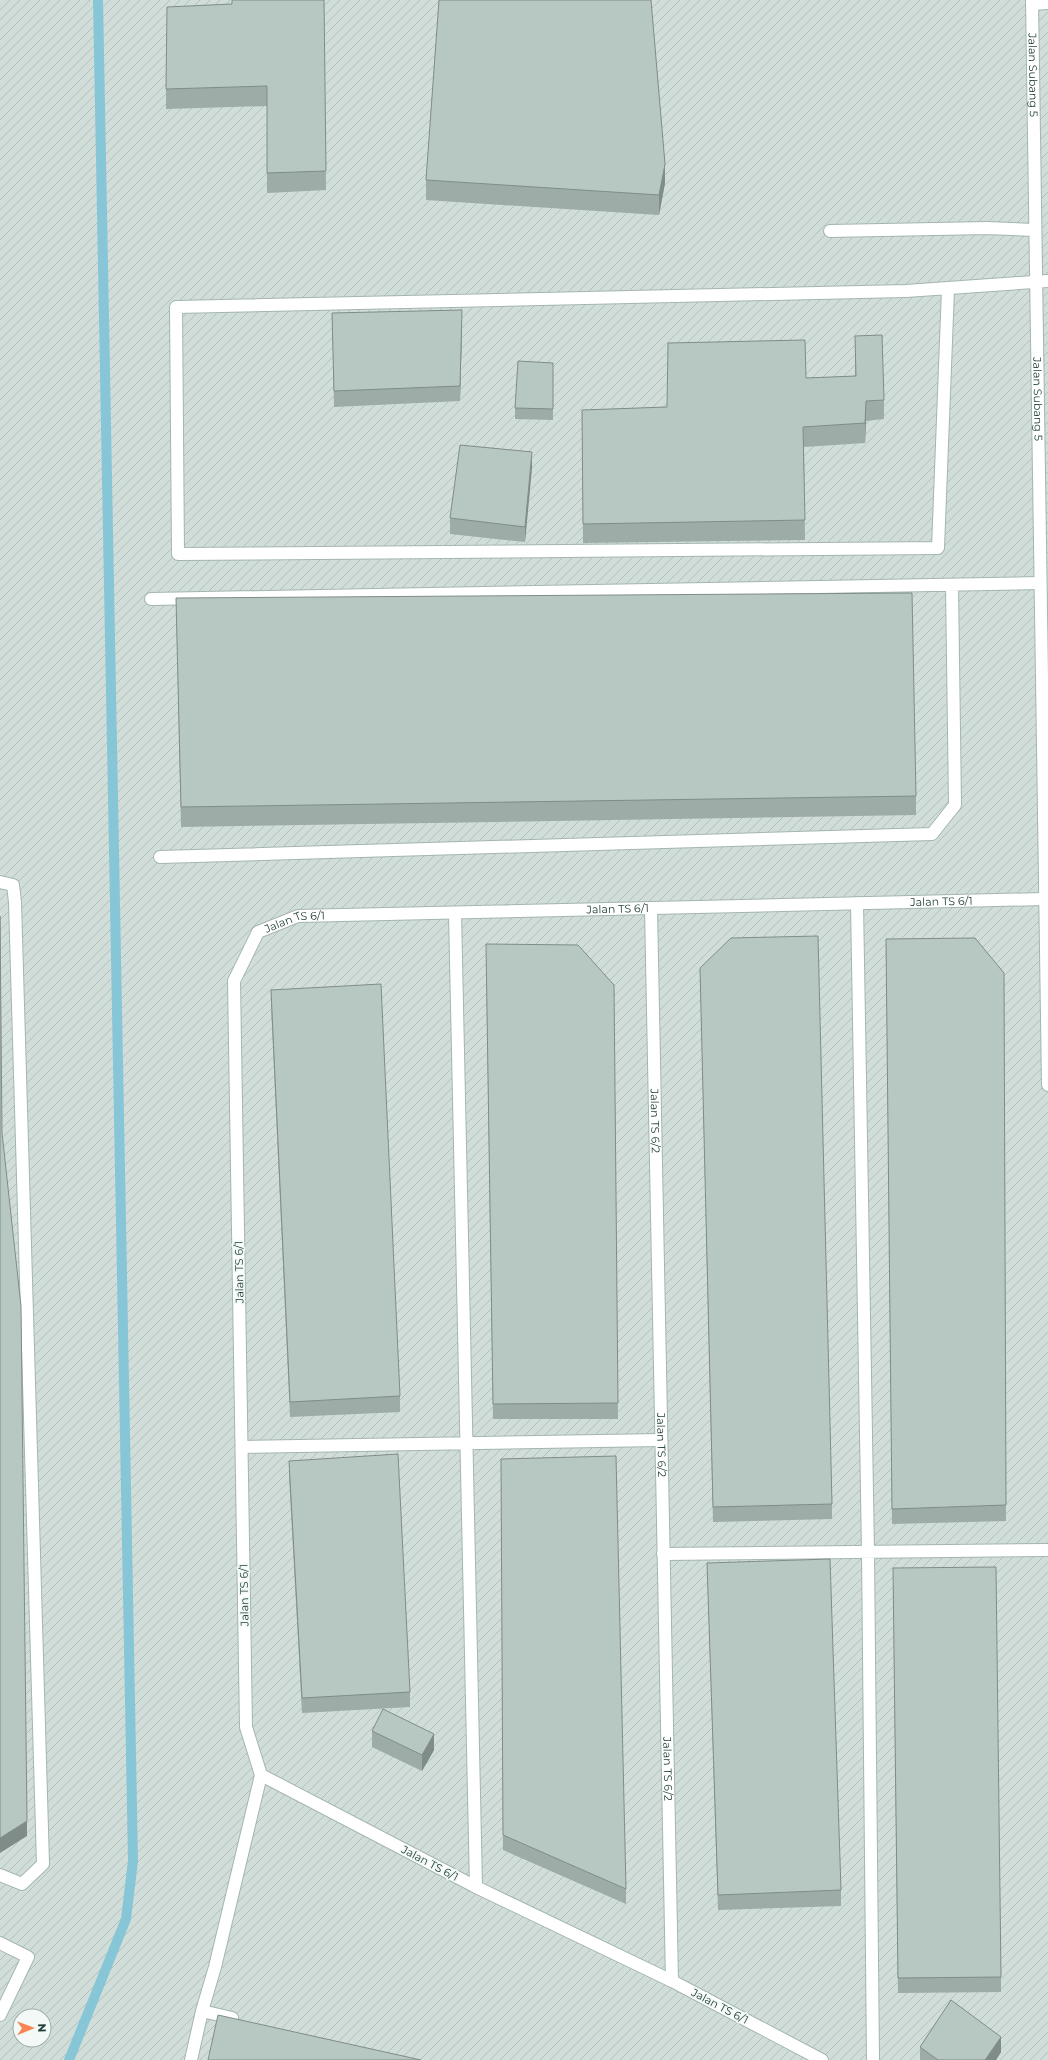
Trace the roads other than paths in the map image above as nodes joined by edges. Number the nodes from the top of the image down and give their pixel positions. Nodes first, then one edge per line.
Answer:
1 (1032, 2) edge
2 (1048, 3) edge
3 (1035, 230) junction
4 (830, 231) dead end
5 (1036, 281) junction
6 (1048, 281) edge
7 (948, 289) junction
8 (1043, 492) edge
9 (1040, 583) junction
10 (952, 585) junction
11 (151, 599) dead end
12 (1046, 794) edge
13 (160, 856) dead end
14 (0, 882) edge
15 (1044, 899) junction
16 (857, 903) junction
17 (651, 908) junction
18 (455, 912) junction
19 (1048, 1075) edge
20 (1048, 1085) edge
21 (661, 1440) junction
22 (466, 1443) junction
23 (242, 1447) junction
24 (1048, 1550) edge
25 (868, 1552) junction
26 (663, 1554) junction
27 (261, 1774) junction
28 (0, 1875) edge
29 (476, 1887) junction
30 (0, 1943) edge
31 (672, 1981) junction
32 (202, 2012) junction
33 (0, 2016) edge
34 (241, 2020) edge
35 (191, 2060) edge
36 (822, 2060) edge
37 (873, 2060) edge

1 - 2 street
1 - 3 street, Jalan Subang 5
3 - 4 street
3 - 5 street, Jalan Subang 5
5 - 6 street
5 - 7 street
5 - 8 street, Jalan Subang 5
7 - 7 street
8 - 9 street, Jalan Subang 5
9 - 10 street
9 - 12 street, Jalan Subang 5
10 - 11 street
10 - 13 street
12 - 15 street, Jalan Subang 5
14 - 28 street
15 - 16 street, Jalan TS 6/1
15 - 19 street, Jalan Subang 5
16 - 17 street, Jalan TS 6/1
16 - 25 street
17 - 18 street, Jalan TS 6/1
17 - 21 street, Jalan TS 6/2
18 - 22 street
18 - 23 street, Jalan TS 6/1
19 - 20 street, Jalan Subang 5
21 - 22 street
21 - 26 street, Jalan TS 6/2
22 - 23 street
22 - 29 street
23 - 27 street, Jalan TS 6/1
24 - 25 street
25 - 26 street
25 - 37 street
26 - 31 street, Jalan TS 6/2
27 - 29 street, Jalan TS 6/1
27 - 32 street
29 - 31 street, Jalan TS 6/1
30 - 33 street
31 - 36 street, Jalan TS 6/1
32 - 34 street
32 - 35 street

